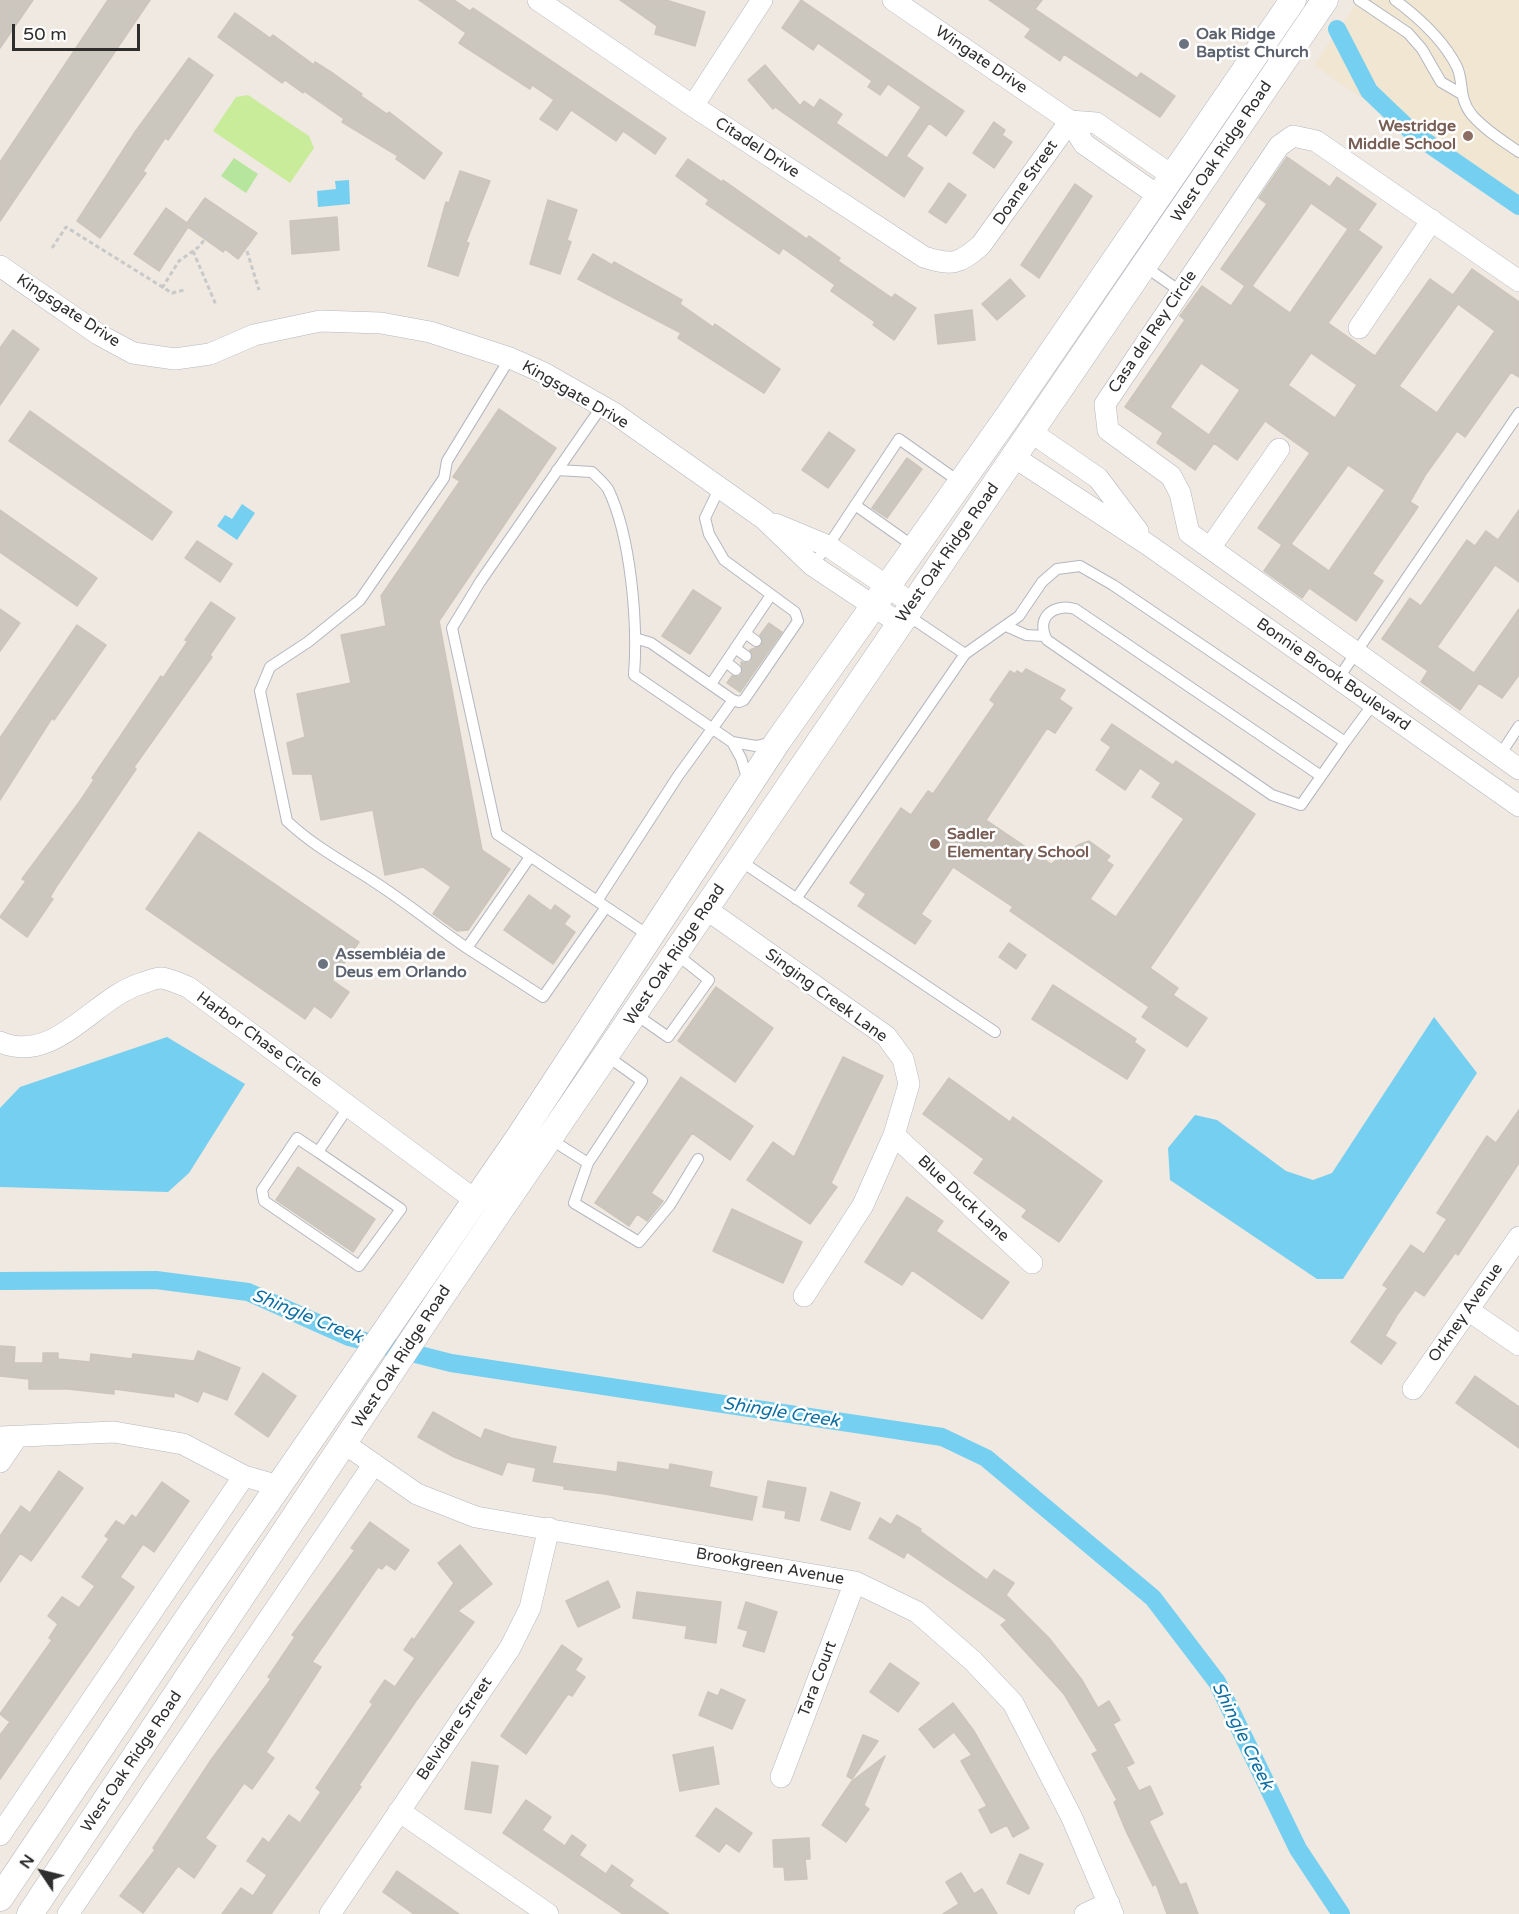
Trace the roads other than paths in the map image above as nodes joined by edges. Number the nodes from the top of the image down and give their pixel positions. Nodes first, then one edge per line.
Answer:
1 (538, 0) edge
2 (762, 0) edge
3 (893, 0) edge
4 (1293, 0) edge
5 (1325, 0) edge
6 (1359, 0) edge
7 (1395, 0) edge
8 (1460, 93) junction
9 (693, 106) junction
10 (1070, 121) junction
11 (1519, 152) edge
12 (1167, 187) junction
13 (1432, 220) junction
14 (981, 245) joint
15 (0, 266) edge
16 (1144, 266) junction
17 (1519, 281) edge
18 (1180, 291) junction
19 (1080, 312) junction
20 (1359, 328) dead end
21 (1101, 329) junction
22 (510, 358) junction
23 (602, 406) junction
24 (1519, 413) edge
25 (1031, 432) junction
26 (1279, 449) dead end
27 (1014, 457) junction
28 (557, 470) junction
29 (961, 483) junction
30 (719, 489) junction
31 (855, 505) junction
32 (764, 519) junction
33 (1147, 544) junction
34 (828, 546) junction
35 (916, 548) junction
36 (1210, 548) junction
37 (812, 565) junction
38 (771, 595) junction
39 (880, 596) junction
40 (909, 616) junction
41 (1006, 626) junction
42 (746, 633) junction
43 (1045, 636) junction
44 (635, 638) junction
45 (756, 641) dead end
46 (735, 648) junction
47 (1356, 653) junction
48 (965, 654) junction
49 (746, 656) dead end
50 (726, 662) junction
51 (736, 670) dead end
52 (1338, 679) junction
53 (711, 684) junction
54 (733, 700) junction
55 (1373, 704) junction
56 (794, 717) junction
57 (1519, 726) edge
58 (713, 729) junction
59 (778, 741) junction
60 (732, 742) junction
61 (1345, 742) junction
62 (1500, 755) junction
63 (1519, 769) edge
64 (1321, 776) junction
65 (748, 785) junction
66 (1519, 806) edge
67 (530, 857) junction
68 (739, 860) junction
69 (796, 899) junction
70 (602, 904) junction
71 (706, 909) junction
72 (651, 937) junction
73 (467, 948) junction
74 (676, 954) junction
75 (635, 1014) junction
76 (995, 1032) dead end
77 (0, 1042) edge
78 (610, 1051) junction
79 (349, 1106) junction
80 (894, 1135) junction
81 (550, 1139) junction
82 (318, 1152) junction
83 (698, 1159) dead end
84 (588, 1163) junction
85 (487, 1208) junction
86 (1519, 1237) edge
87 (1032, 1263) dead end
88 (804, 1296) dead end
89 (1468, 1310) junction
90 (384, 1331) junction
91 (1519, 1345) edge
92 (1413, 1389) dead end
93 (9, 1437) edge
94 (345, 1444) junction
95 (0, 1462) edge
96 (374, 1464) junction
97 (244, 1476) junction
98 (279, 1486) junction
99 (549, 1528) junction
100 (855, 1582) junction
101 (174, 1699) junction
102 (781, 1777) dead end
103 (399, 1811) junction
104 (0, 1835) edge
105 (0, 1898) edge
106 (1111, 1908) edge
107 (30, 1914) edge
108 (68, 1914) edge
109 (330, 1914) edge
110 (548, 1914) edge
111 (1085, 1914) edge

1 - 9 street, Citadel Drive
2 - 9 street
3 - 10 street, Wingate Drive
4 - 12 street, West Oak Ridge Road
5 - 16 street, West Oak Ridge Road
6 - 8 lane
7 - 8 lane
8 - 11 lane
9 - 14 street, Citadel Drive
10 - 12 street, Wingate Drive
10 - 14 street, Doane Street
12 - 19 street, West Oak Ridge Road
12 - 21 street
13 - 17 street, Casa del Rey Circle
13 - 18 street, Casa del Rey Circle
13 - 20 street
15 - 22 street, Kingsgate Drive
16 - 18 lane
16 - 21 street, West Oak Ridge Road
18 - 36 street, Casa del Rey Circle
19 - 27 street
19 - 29 street, West Oak Ridge Road
21 - 25 street, West Oak Ridge Road
22 - 23 street, Kingsgate Drive
22 - 73 lane
23 - 28 lane
23 - 30 street, Kingsgate Drive
24 - 47 lane
25 - 27 street, West Oak Ridge Road
25 - 33 street, Bonnie Brook Boulevard
26 - 36 street
27 - 33 street, Bonnie Brook Boulevard
27 - 40 street, West Oak Ridge Road
28 - 44 lane
28 - 67 lane
29 - 31 lane
29 - 35 street, West Oak Ridge Road
30 - 32 street, Kingsgate Drive
30 - 38 lane
31 - 34 lane
31 - 35 lane
32 - 34 street, Kingsgate Drive
32 - 37 street, Kingsgate Drive
33 - 52 street, Bonnie Brook Boulevard
34 - 37 lane
34 - 39 street, Kingsgate Drive
35 - 39 street, West Oak Ridge Road
36 - 47 street, Casa del Rey Circle
37 - 39 street, Kingsgate Drive
38 - 42 lane
38 - 54 lane
39 - 40 street, Kingsgate Drive
39 - 56 street, West Oak Ridge Road
40 - 48 lane
40 - 68 street, West Oak Ridge Road
41 - 43 lane
41 - 48 lane
41 - 61 lane
42 - 45 lane
42 - 46 lane
43 - 64 lane
43 - 64 lane
44 - 53 lane
44 - 58 lane
46 - 49 lane
46 - 50 lane
47 - 52 lane
47 - 62 street, Casa del Rey Circle
48 - 69 lane
50 - 51 lane
50 - 53 lane
52 - 55 street, Bonnie Brook Boulevard
53 - 54 lane
54 - 58 lane
55 - 61 lane
55 - 66 street, Bonnie Brook Boulevard
56 - 59 street, West Oak Ridge Road
56 - 68 street
57 - 62 lane
58 - 60 lane
58 - 70 lane
59 - 60 lane
59 - 65 street, West Oak Ridge Road
60 - 65 lane
61 - 64 lane
62 - 63 street, Casa del Rey Circle
65 - 72 street, West Oak Ridge Road
67 - 70 lane
67 - 73 lane
68 - 69 lane
68 - 71 street, West Oak Ridge Road
69 - 76 lane
70 - 72 lane
70 - 73 lane
71 - 74 street, West Oak Ridge Road
71 - 80 street, Singing Creek Lane
72 - 78 street
72 - 85 street, West Oak Ridge Road
74 - 75 street, West Oak Ridge Road
74 - 75 lane
75 - 78 street, West Oak Ridge Road
77 - 79 street, Harbor Chase Circle
78 - 81 street, West Oak Ridge Road
78 - 84 lane
79 - 82 lane
79 - 85 street, Harbor Chase Circle
80 - 87 street, Blue Duck Lane
80 - 88 street, Singing Creek Lane
81 - 84 lane
81 - 85 street, West Oak Ridge Road
82 - 82 lane
83 - 84 lane
85 - 90 street, West Oak Ridge Road
85 - 94 street, West Oak Ridge Road
86 - 89 street, Orkney Avenue
89 - 91 street
89 - 92 street, Orkney Avenue
90 - 94 street
90 - 98 street, West Oak Ridge Road
93 - 95 street
93 - 97 street
94 - 96 street, Brookgreen Avenue
94 - 101 street, West Oak Ridge Road
96 - 99 street, Brookgreen Avenue
96 - 108 street
97 - 98 street
97 - 104 street
98 - 101 street
98 - 105 street, West Oak Ridge Road
99 - 100 street, Brookgreen Avenue
99 - 103 street, Belvidere Street
100 - 102 street, Tara Court
100 - 106 street, Brookgreen Avenue
101 - 107 street, West Oak Ridge Road
103 - 109 street, Belvidere Street
103 - 110 street
106 - 111 street

